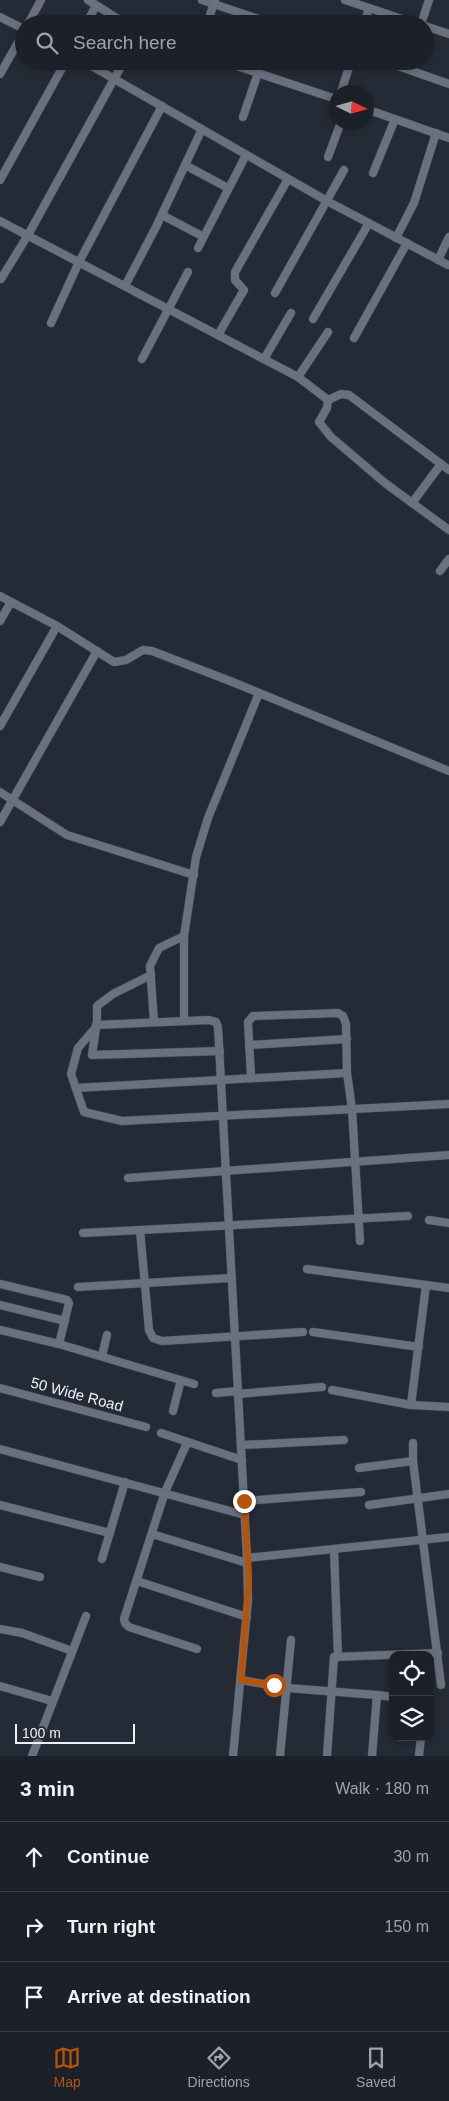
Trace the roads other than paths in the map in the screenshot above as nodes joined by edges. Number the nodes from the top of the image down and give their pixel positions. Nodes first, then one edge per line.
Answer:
1 (42, 0) edge
2 (88, 0) edge
3 (202, 0) edge
4 (345, 0) edge
5 (429, 0) edge
6 (215, 2) edge
7 (96, 6) junction
8 (370, 8) junction
9 (33, 15) edge
10 (91, 15) edge
11 (111, 15) edge
12 (210, 15) edge
13 (249, 15) edge
14 (367, 15) edge
15 (391, 15) edge
16 (424, 15) edge
17 (0, 17) edge
18 (15, 26) edge
19 (434, 29) edge
20 (449, 34) edge
21 (15, 47) edge
22 (61, 70) edge
23 (100, 70) edge
24 (119, 70) edge
25 (249, 70) edge
26 (348, 70) edge
27 (409, 70) edge
28 (258, 73) junction
29 (0, 74) edge
30 (115, 78) junction
31 (449, 84) edge
32 (343, 85) edge
33 (329, 97) edge
34 (162, 106) junction
35 (374, 112) edge
36 (243, 117) dead end
37 (395, 119) junction
38 (202, 129) junction
39 (338, 130) edge
40 (436, 133) junction
41 (449, 138) edge
42 (246, 154) junction
43 (328, 157) dead end
44 (185, 165) junction
45 (344, 170) dead end
46 (373, 173) dead end
47 (288, 179) junction
48 (0, 180) edge
49 (228, 188) junction
50 (327, 201) junction
51 (162, 215) junction
52 (0, 221) edge
53 (369, 223) junction
54 (28, 235) junction
55 (202, 236) junction
56 (449, 237) edge
57 (396, 238) junction
58 (407, 244) junction
59 (198, 248) dead end
60 (438, 260) junction
61 (78, 262) junction
62 (448, 265) edge
63 (188, 272) dead end
64 (1, 279) edge
65 (125, 286) junction
66 (275, 293) dead end
67 (168, 309) junction
68 (291, 313) dead end
69 (313, 319) dead end
70 (51, 323) dead end
71 (328, 332) dead end
72 (218, 335) junction
73 (354, 338) dead end
74 (142, 359) dead end
75 (264, 360) junction
76 (298, 378) junction
77 (328, 400) junction
78 (441, 464) junction
79 (449, 470) edge
80 (412, 503) junction
81 (449, 530) edge
82 (449, 559) edge
83 (440, 571) dead end
84 (0, 596) edge
85 (11, 602) junction
86 (0, 621) edge
87 (57, 626) junction
88 (97, 651) junction
89 (259, 692) junction
90 (0, 726) edge
91 (449, 771) edge
92 (0, 792) edge
93 (13, 799) junction
94 (0, 822) edge
95 (194, 875) junction
96 (184, 936) junction
97 (150, 975) junction
98 (184, 1021) junction
99 (154, 1022) junction
100 (96, 1026) junction
101 (347, 1039) junction
102 (249, 1046) junction
103 (220, 1051) junction
104 (347, 1073) junction
105 (251, 1077) junction
106 (222, 1078) junction
107 (76, 1088) junction
108 (449, 1104) edge
109 (352, 1109) junction
110 (223, 1116) junction
111 (449, 1155) edge
112 (355, 1163) junction
113 (226, 1172) junction
114 (128, 1178) dead end
115 (408, 1216) dead end
116 (359, 1219) junction
117 (429, 1220) dead end
118 (449, 1223) edge
119 (228, 1224) junction
120 (140, 1230) junction
121 (84, 1233) dead end
122 (360, 1241) dead end
123 (307, 1269) dead end
124 (231, 1278) junction
125 (0, 1284) edge
126 (145, 1284) junction
127 (426, 1285) junction
128 (78, 1287) dead end
129 (449, 1288) edge
130 (0, 1305) edge
131 (65, 1321) junction
132 (0, 1330) edge
133 (303, 1332) dead end
134 (313, 1332) dead end
135 (107, 1335) dead end
136 (235, 1336) junction
137 (59, 1344) junction
138 (419, 1347) junction
139 (102, 1356) junction
140 (181, 1380) junction
141 (194, 1384) dead end
142 (322, 1387) dead end
143 (0, 1388) edge
144 (332, 1390) dead end
145 (216, 1392) dead end
146 (237, 1392) junction
147 (411, 1405) junction
148 (449, 1406) edge
149 (173, 1411) dead end
150 (146, 1427) dead end
151 (161, 1433) dead end
152 (344, 1440) dead end
153 (187, 1443) junction
154 (413, 1443) dead end
155 (242, 1445) junction
156 (0, 1449) edge
157 (242, 1460) junction
158 (413, 1461) junction
159 (359, 1468) dead end
160 (125, 1482) junction
161 (165, 1492) junction
162 (361, 1492) dead end
163 (449, 1494) edge
164 (418, 1499) junction
165 (244, 1501) junction
166 (0, 1505) edge
167 (369, 1505) dead end
168 (245, 1515) junction
169 (110, 1532) junction
170 (152, 1534) junction
171 (449, 1537) edge
172 (423, 1539) junction
173 (334, 1549) junction
174 (102, 1559) dead end
175 (247, 1561) junction
176 (0, 1567) edge
177 (40, 1577) dead end
178 (137, 1581) junction
179 (86, 1616) dead end
180 (247, 1617) junction
181 (0, 1629) edge
182 (291, 1640) dead end
183 (197, 1649) dead end
184 (72, 1651) junction
185 (438, 1653) junction
186 (338, 1657) junction
187 (241, 1680) junction
188 (441, 1685) dead end
189 (0, 1686) edge
190 (287, 1688) junction
191 (332, 1692) junction
192 (377, 1695) junction
193 (389, 1696) edge
194 (52, 1701) junction
195 (421, 1741) edge
196 (32, 1756) edge
197 (233, 1756) edge
198 (280, 1756) edge
199 (327, 1756) edge
200 (372, 1756) edge
201 (419, 1756) edge

1 - 9 street
2 - 7 street
3 - 6 street
4 - 8 street
5 - 16 street
6 - 12 street
6 - 13 street
7 - 10 street
7 - 11 street
8 - 14 street
8 - 15 street
17 - 18 street
19 - 20 street
21 - 29 street
22 - 48 street
23 - 30 street
24 - 30 street
25 - 28 street
26 - 32 street
27 - 31 street
28 - 33 street
28 - 36 street
30 - 34 street
30 - 54 street
34 - 38 street
34 - 61 street
35 - 37 street
37 - 40 street
37 - 46 street
38 - 42 street
38 - 44 street
39 - 43 street
40 - 41 street
40 - 57 street
42 - 47 street
42 - 49 street
44 - 49 street
44 - 51 street
45 - 50 street
47 - 50 street
47 - 72 street
49 - 55 street
50 - 53 street
50 - 66 street
51 - 55 street
51 - 65 street
52 - 54 street
53 - 57 street
53 - 69 street
54 - 61 street
54 - 64 street
55 - 59 street
56 - 60 street
57 - 58 street
58 - 60 street
58 - 73 street
60 - 62 street
61 - 65 street
61 - 70 street
63 - 67 street
65 - 67 street
67 - 72 street
67 - 74 street
68 - 75 street
71 - 76 street
72 - 75 street
75 - 76 street
76 - 77 street
77 - 78 street
77 - 80 street
78 - 79 street
78 - 80 street
80 - 81 street
82 - 83 street
84 - 85 street
85 - 86 street
85 - 87 street
87 - 88 street
87 - 90 street
88 - 89 street
88 - 93 street
89 - 91 street
89 - 95 street
92 - 93 street
93 - 94 street
93 - 95 street
95 - 96 street
96 - 97 street
96 - 98 street
97 - 99 street
97 - 100 street
98 - 99 street
98 - 103 street
99 - 100 street
100 - 103 street
100 - 107 street
101 - 102 street
101 - 102 street
101 - 104 street
102 - 105 street
103 - 106 street
104 - 105 street
104 - 109 street
105 - 106 street
106 - 107 street
106 - 110 street
107 - 110 street
108 - 109 street
109 - 110 street
109 - 112 street
110 - 113 street
111 - 112 street
112 - 113 street
112 - 116 street
113 - 114 street
113 - 119 street
115 - 116 street
116 - 119 street
116 - 122 street
117 - 118 street
119 - 120 street
119 - 124 street
120 - 121 street
120 - 126 street
123 - 127 street
124 - 126 street
124 - 136 street
125 - 131 street
126 - 128 street
126 - 136 street
127 - 129 street
127 - 138 street
130 - 131 street
131 - 137 street
132 - 137 street
133 - 136 street
134 - 138 street
135 - 139 street
136 - 146 street
137 - 139 street
138 - 147 street
139 - 140 street
140 - 141 street
140 - 149 street
142 - 146 street
143 - 150 street, 50 Wide Road
144 - 147 street
145 - 146 street
146 - 155 street
147 - 148 street
151 - 153 street
152 - 155 street
153 - 157 street
153 - 161 street
154 - 158 street
155 - 157 street
156 - 160 street
157 - 165 street
158 - 159 street
158 - 164 street
160 - 161 street
160 - 169 street
161 - 168 street
161 - 170 street
162 - 165 street
163 - 164 street
164 - 167 street
164 - 172 street
165 - 168 street
166 - 169 street
168 - 175 street
169 - 174 street
170 - 175 street
170 - 178 street
171 - 172 street
172 - 173 street
172 - 185 street
173 - 175 street
173 - 186 street
175 - 180 street
176 - 177 street
178 - 180 street
178 - 183 street
179 - 184 street
180 - 187 street
181 - 184 street
182 - 190 street
184 - 194 street
185 - 186 street
185 - 188 street
186 - 191 street
187 - 190 street
187 - 197 street
189 - 194 street
190 - 191 street
190 - 198 street
191 - 192 street
191 - 199 street
192 - 193 street
192 - 200 street
194 - 196 street
195 - 201 street

